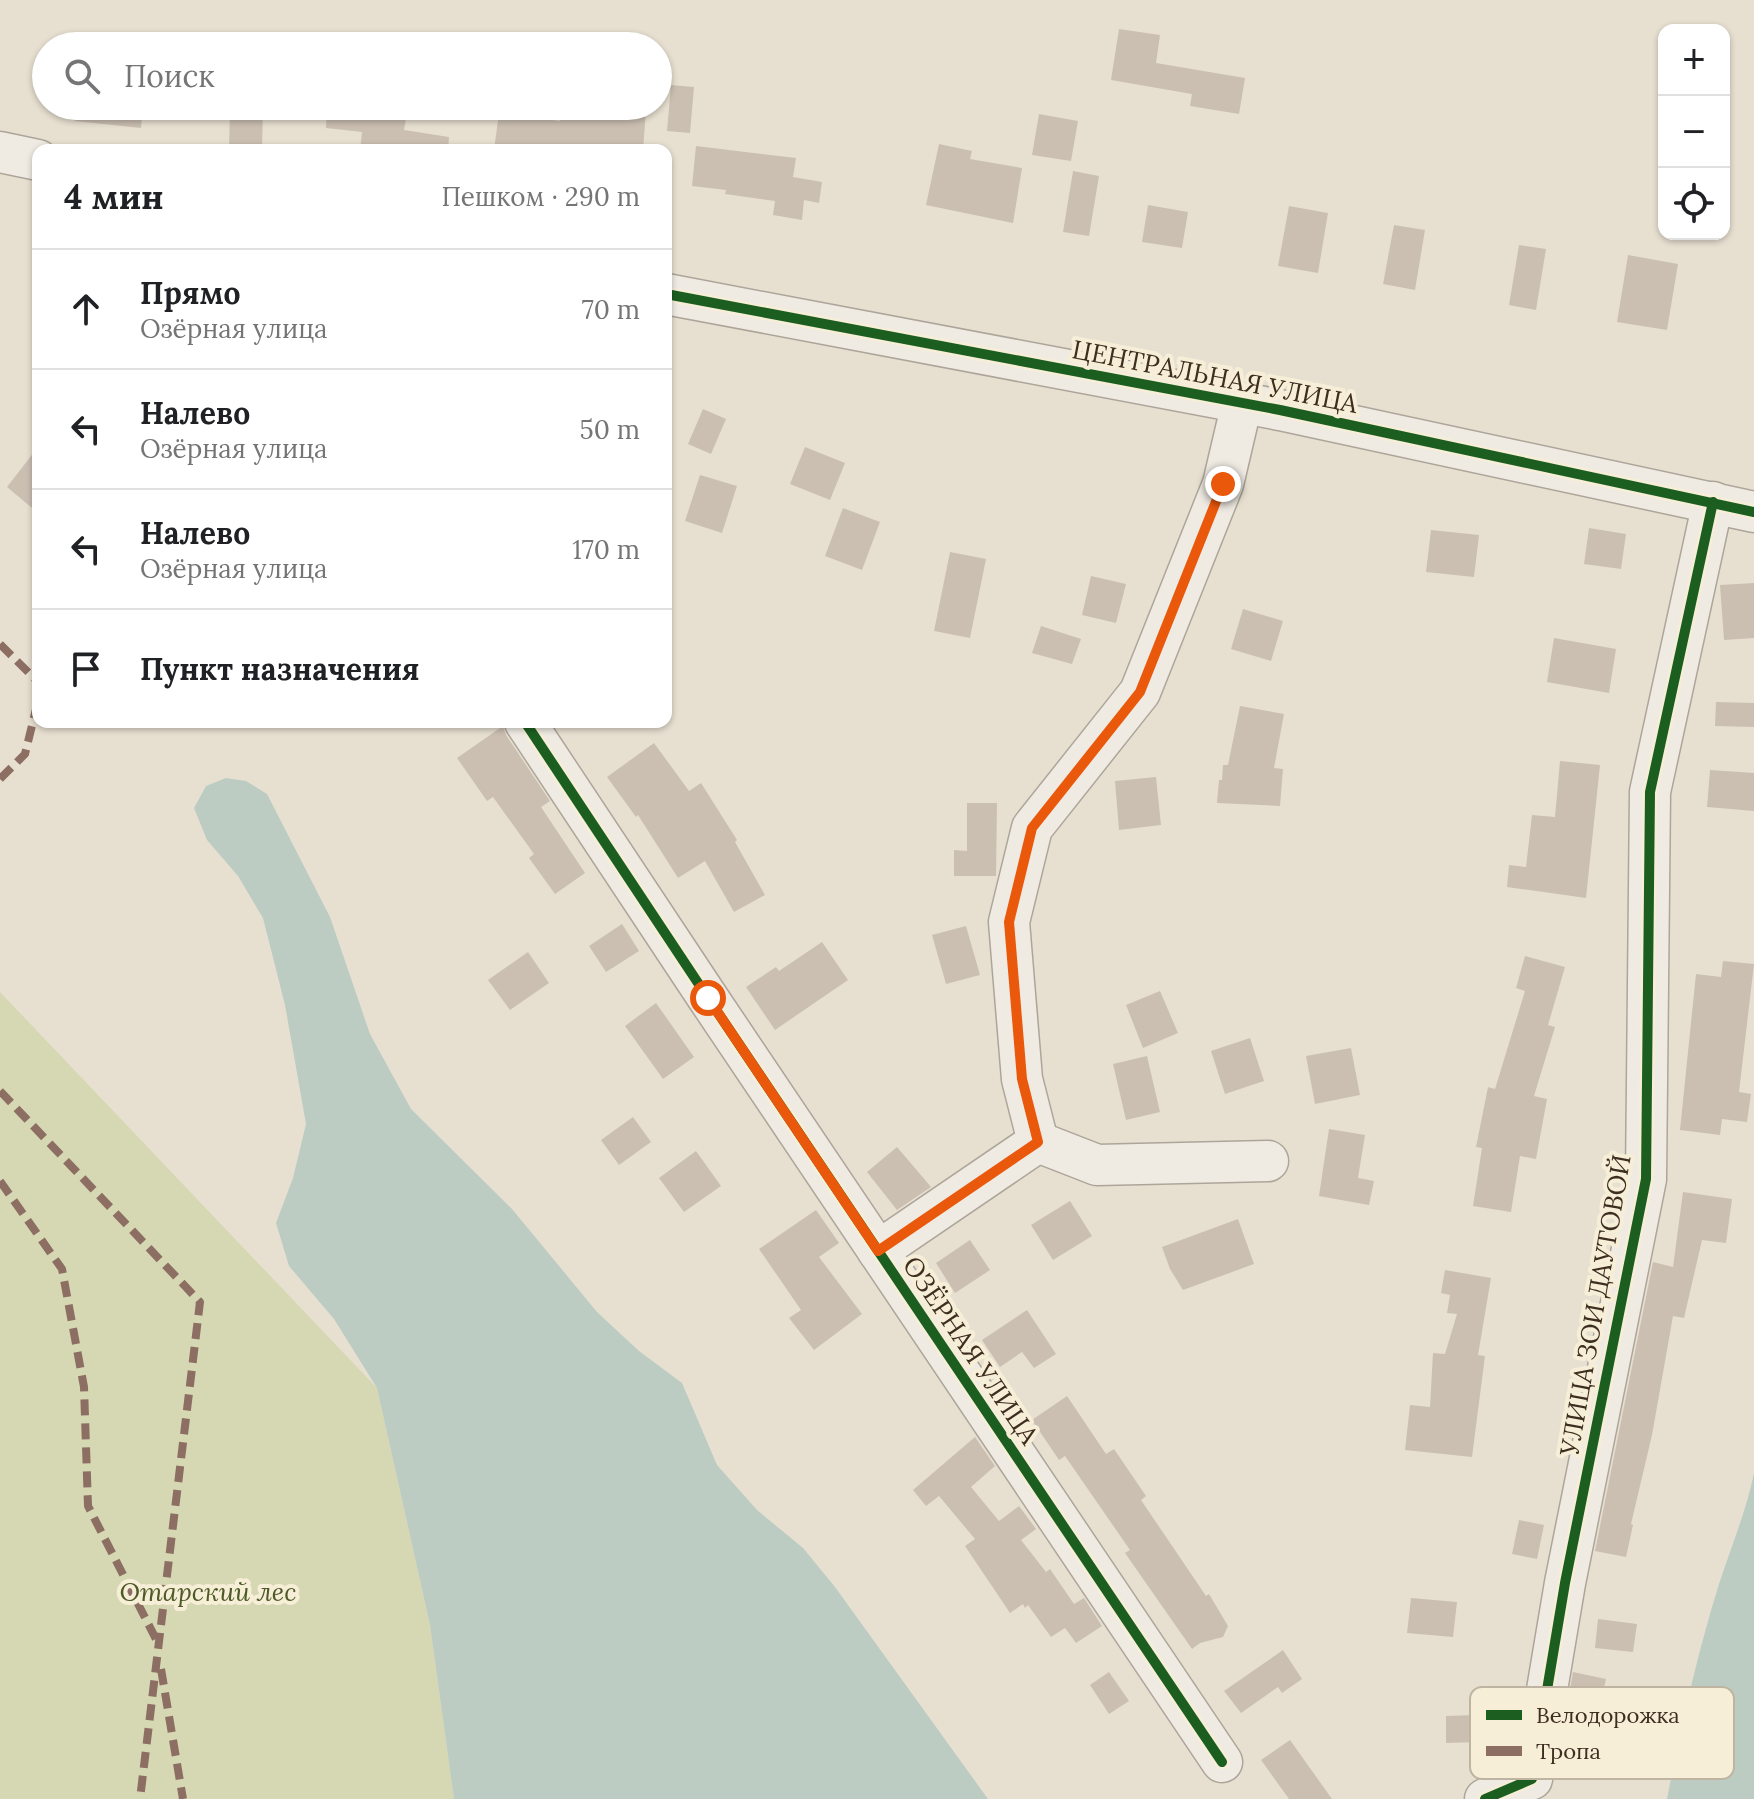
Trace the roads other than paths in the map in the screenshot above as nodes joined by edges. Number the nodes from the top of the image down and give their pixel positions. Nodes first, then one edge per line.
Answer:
1 (0, 152) edge
2 (32, 159) edge
3 (672, 295) edge
4 (1242, 403) junction
5 (1742, 501) edge
6 (529, 728) edge
7 (1038, 1142) junction
8 (1268, 1161) dead end
9 (878, 1251) junction
10 (1547, 1687) edge
11 (1222, 1762) dead end
12 (1532, 1779) edge
13 (1485, 1799) edge

1 - 2 street
3 - 4 street, ЦЕНТРАЛЬНАЯ УЛИЦА
4 - 5 street, ЦЕНТРАЛЬНАЯ УЛИЦА
4 - 7 street
5 - 10 street, УЛИЦА ЗОИ ДАУТОВОЙ
6 - 9 street, ОЗЁРНАЯ УЛИЦА
7 - 8 street
7 - 9 street, ОЗЁРНАЯ УЛИЦА
9 - 11 street, ОЗЁРНАЯ УЛИЦА
12 - 13 street, УЛИЦА ЗОИ ДАУТОВОЙ

